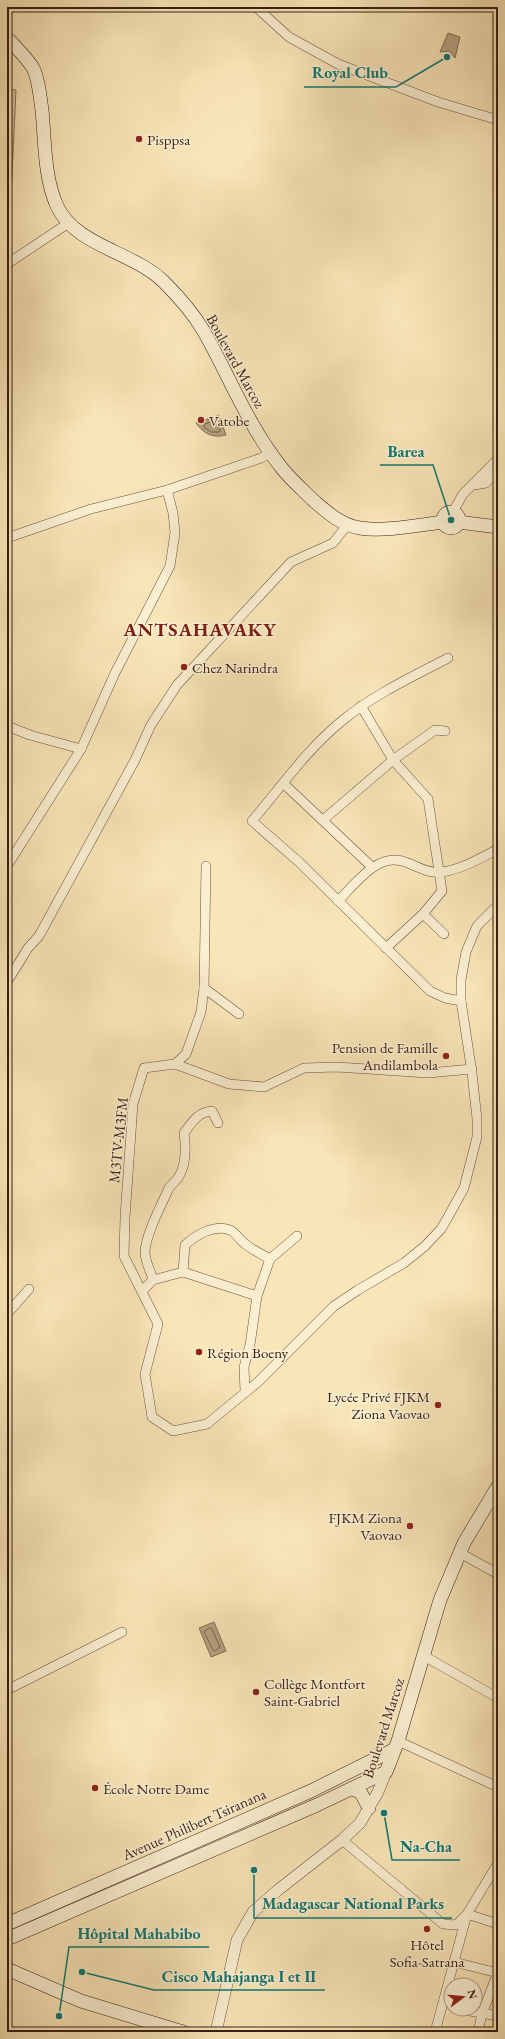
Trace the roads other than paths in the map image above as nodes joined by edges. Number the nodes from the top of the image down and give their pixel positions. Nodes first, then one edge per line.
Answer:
1 (256, 7) edge
2 (7, 38) edge
3 (498, 120) edge
4 (67, 224) junction
5 (7, 264) edge
6 (270, 453) junction
7 (498, 459) edge
8 (498, 469) edge
9 (474, 485) junction
10 (167, 490) junction
11 (456, 517) junction
12 (348, 524) junction
13 (498, 527) edge
14 (7, 538) edge
15 (448, 658) dead end
16 (361, 706) junction
17 (7, 726) edge
18 (445, 731) dead end
19 (81, 749) junction
20 (394, 760) junction
21 (284, 784) junction
22 (323, 820) junction
23 (498, 849) edge
24 (7, 866) edge
25 (206, 866) dead end
26 (372, 867) junction
27 (440, 872) junction
28 (338, 901) junction
29 (498, 905) edge
30 (423, 914) junction
31 (444, 934) dead end
32 (386, 948) junction
33 (7, 982) edge
34 (204, 988) junction
35 (461, 1001) junction
36 (240, 1014) dead end
37 (175, 1064) junction
38 (472, 1069) junction
39 (218, 1123) dead end
40 (296, 1236) dead end
41 (270, 1259) junction
42 (183, 1272) junction
43 (153, 1280) junction
44 (30, 1289) dead end
45 (142, 1291) junction
46 (257, 1296) junction
47 (7, 1314) edge
48 (245, 1391) junction
49 (498, 1486) edge
50 (460, 1553) junction
51 (498, 1574) edge
52 (122, 1632) dead end
53 (424, 1656) junction
54 (7, 1690) edge
55 (498, 1698) edge
56 (395, 1746) junction
57 (386, 1772) junction
58 (498, 1787) edge
59 (353, 1789) junction
60 (311, 1791) junction
61 (317, 1805) junction
62 (370, 1808) junction
63 (230, 1826) junction
64 (236, 1840) junction
65 (342, 1840) junction
66 (498, 1863) edge
67 (494, 1879) edge
68 (467, 1914) junction
69 (7, 1924) edge
70 (498, 1924) edge
71 (7, 1939) edge
72 (454, 1962) junction
73 (7, 1969) edge
74 (498, 1973) edge
75 (441, 2005) joint
76 (483, 2011) edge
77 (483, 2014) edge
78 (498, 2016) edge
79 (481, 2017) edge
80 (183, 2032) edge
81 (216, 2032) edge
82 (435, 2032) edge
83 (478, 2032) edge

1 - 3 street
2 - 4 main road, Boulevard Marcoz
4 - 5 street
4 - 6 main road, Boulevard Marcoz
6 - 10 street
6 - 12 main road, Boulevard Marcoz
7 - 9 street
8 - 9 street
9 - 11 street
10 - 14 street
10 - 19 street
11 - 12 main road, Boulevard Marcoz
11 - 13 main road
12 - 33 street
15 - 16 street
16 - 20 street
16 - 21 street
17 - 19 street
18 - 20 street
19 - 24 street
20 - 22 street
20 - 27 street
21 - 22 street
21 - 28 street
22 - 26 street
23 - 27 street
25 - 34 street
26 - 27 street
26 - 28 street
27 - 30 street
28 - 32 street
29 - 35 street
30 - 31 street
30 - 32 street
32 - 35 street
34 - 36 street
34 - 37 street
35 - 38 street
37 - 38 street
37 - 45 street, M3TV-M3FM
38 - 48 street
39 - 43 street
40 - 41 street
41 - 42 street
41 - 46 street
42 - 43 street
42 - 46 street
43 - 45 street
44 - 47 street
45 - 48 street, M3TV-M3FM
46 - 48 street
49 - 50 main road, Boulevard Marcoz
50 - 51 street
50 - 53 main road, Boulevard Marcoz
52 - 54 street
53 - 55 street
53 - 56 main road, Boulevard Marcoz
56 - 57 main road, Boulevard Marcoz
56 - 58 street
56 - 60 main road, Avenue Philibert Tsiranana
57 - 59 main road, Avenue Philibert Tsiranana
57 - 62 street, Boulevard Marcoz
59 - 61 main road, Avenue Philibert Tsiranana
59 - 62 main road
60 - 61 main road
60 - 63 main road, Avenue Philibert Tsiranana
61 - 64 main road, Avenue Philibert Tsiranana
62 - 65 street, Boulevard Marcoz
63 - 64 main road
63 - 69 main road, Avenue Philibert Tsiranana
64 - 71 main road, Avenue Philibert Tsiranana
65 - 68 street
65 - 81 street, Boulevard Marcoz
66 - 67 street
67 - 68 street
68 - 70 street
68 - 72 street
72 - 74 street
72 - 75 street
73 - 80 main road
74 - 76 street
75 - 82 street
77 - 78 street
79 - 83 street

